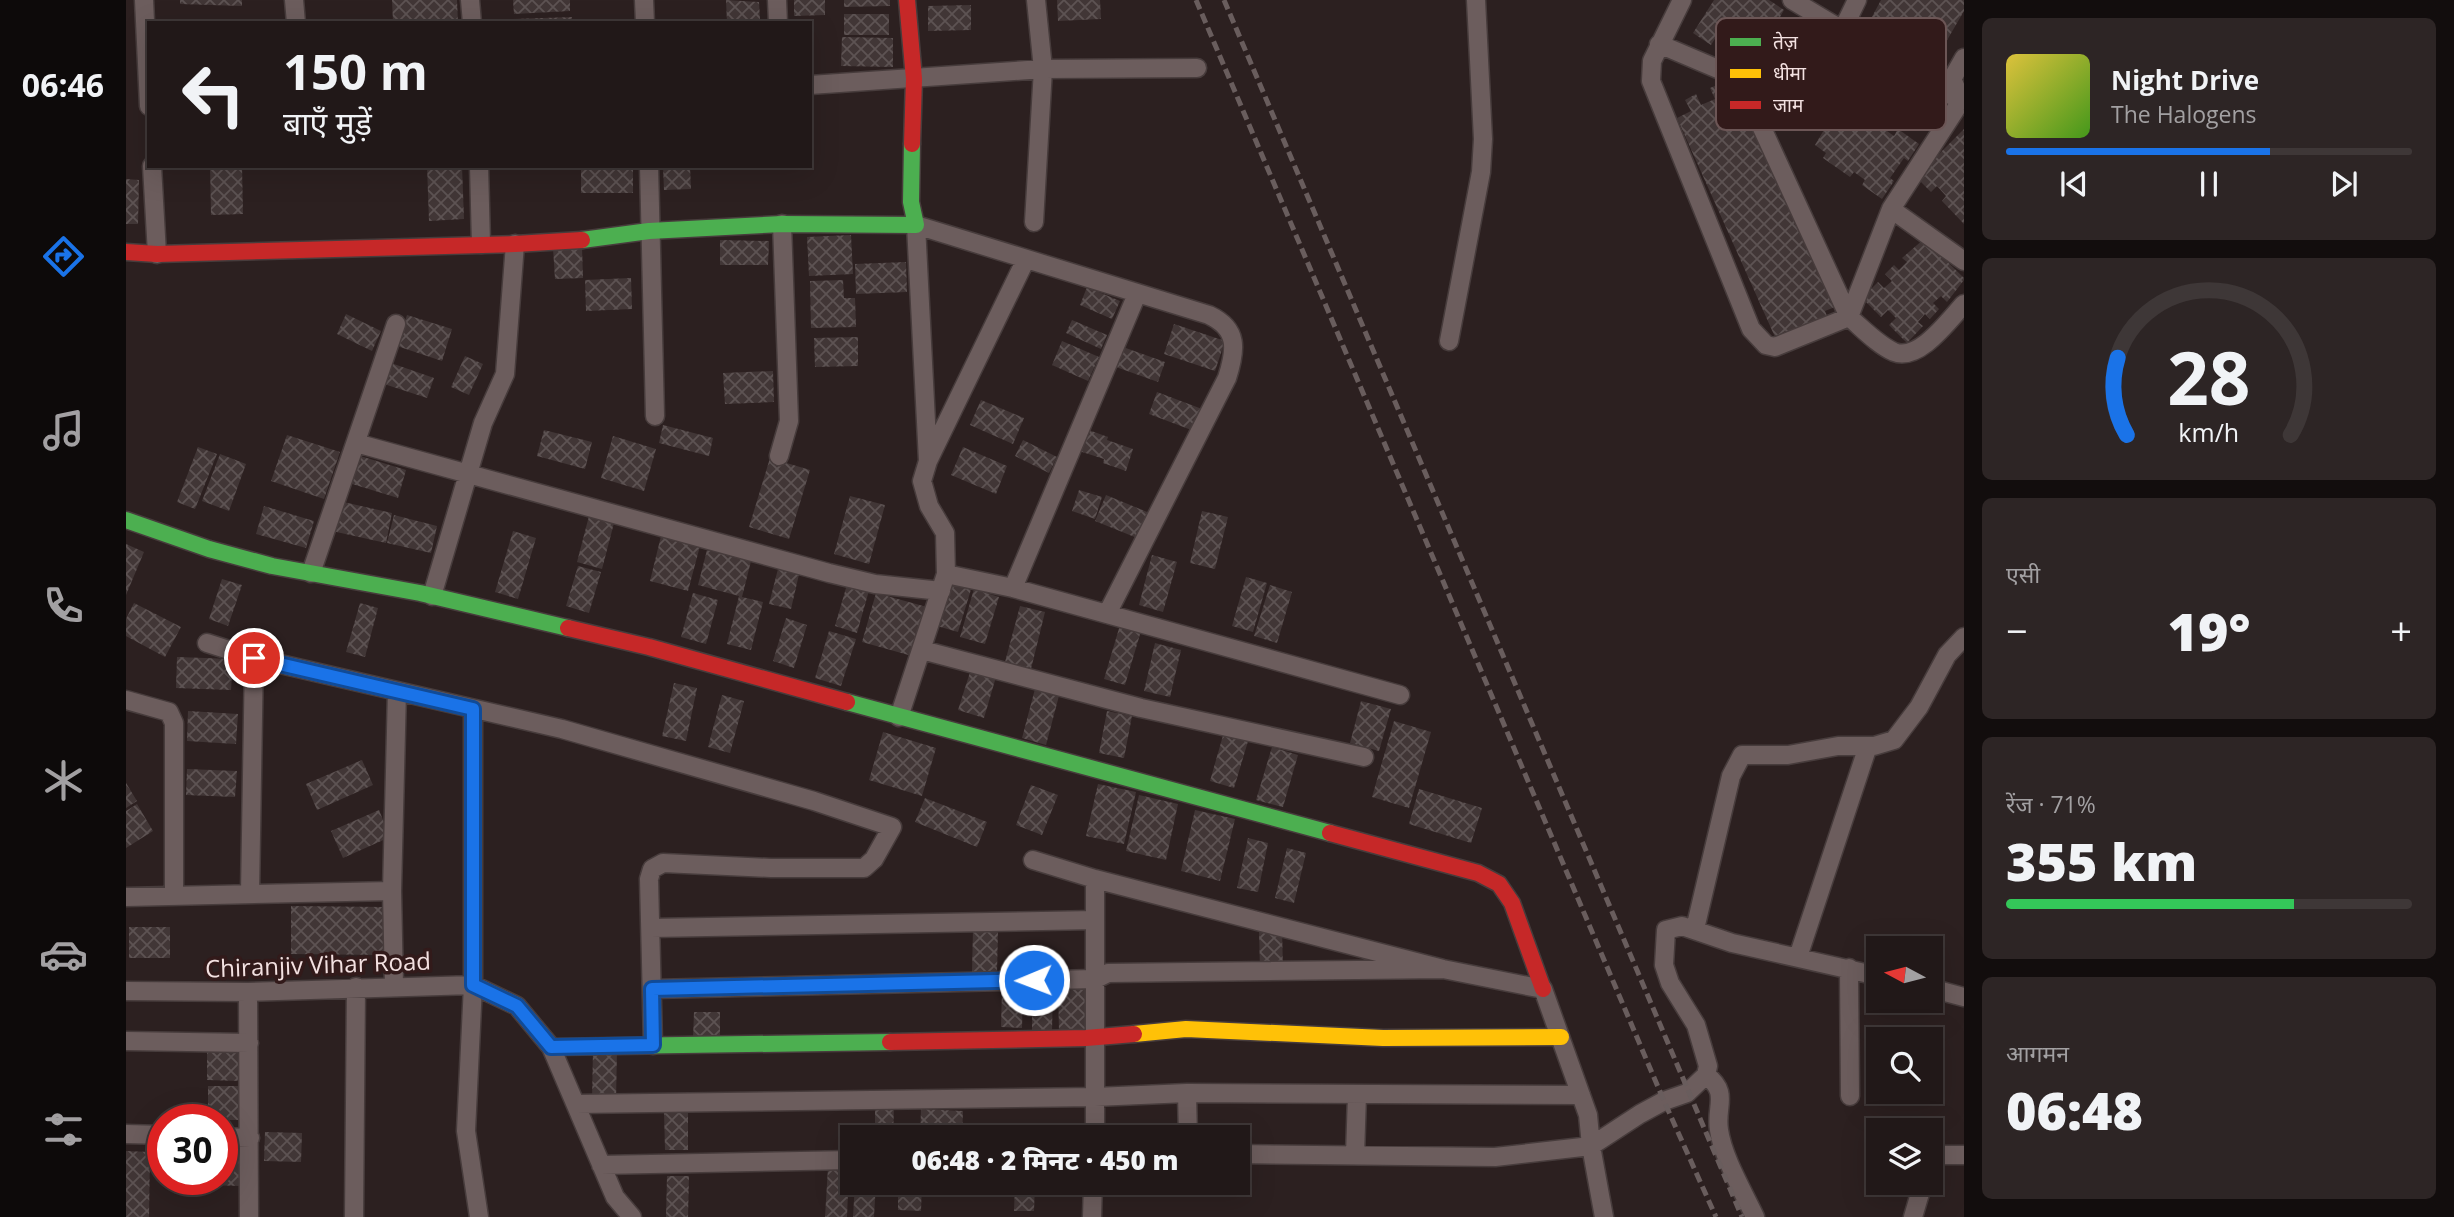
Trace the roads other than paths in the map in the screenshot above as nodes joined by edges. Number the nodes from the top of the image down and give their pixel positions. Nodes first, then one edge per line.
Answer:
1 (144, 0) edge
2 (294, 0) edge
3 (470, 0) edge
4 (644, 0) edge
5 (777, 0) edge
6 (908, 0) edge
7 (1036, 0) edge
8 (1476, 0) edge
9 (1682, 0) edge
10 (1792, 0) edge
11 (1857, 0) edge
12 (1824, 18) edge
13 (1848, 18) edge
14 (296, 21) edge
15 (472, 21) edge
16 (645, 21) edge
17 (778, 21) edge
18 (1659, 44) junction
19 (147, 52) edge
20 (1964, 58) edge
21 (1197, 68) dead end
22 (1716, 68) edge
23 (1042, 69) junction
24 (914, 79) junction
25 (812, 85) edge
26 (1946, 92) edge
27 (1963, 102) edge
28 (1946, 127) edge
29 (1763, 130) edge
30 (1944, 130) edge
31 (152, 168) edge
32 (479, 168) edge
33 (649, 168) edge
34 (1891, 209) junction
35 (1034, 222) dead end
36 (782, 224) junction
37 (916, 225) junction
38 (649, 231) junction
39 (481, 244) junction
40 (515, 244) junction
41 (126, 252) edge
42 (156, 254) junction
43 (1026, 259) junction
44 (1964, 261) edge
45 (1137, 293) junction
46 (1964, 304) edge
47 (1849, 317) junction
48 (396, 324) dead end
49 (1449, 341) dead end
50 (655, 416) dead end
51 (356, 443) junction
52 (779, 456) dead end
53 (929, 461) junction
54 (468, 475) junction
55 (126, 520) edge
56 (311, 573) junction
57 (944, 583) junction
58 (1013, 588) junction
59 (432, 596) junction
60 (1107, 614) junction
61 (1964, 636) edge
62 (207, 643) dead end
63 (922, 650) junction
64 (254, 658) junction
65 (397, 691) junction
66 (1400, 695) dead end
67 (126, 700) edge
68 (473, 709) junction
69 (899, 717) junction
70 (1867, 746) junction
71 (1364, 757) dead end
72 (1033, 860) dead end
73 (1095, 879) junction
74 (392, 891) junction
75 (250, 893) junction
76 (174, 895) junction
77 (126, 897) edge
78 (1096, 920) junction
79 (651, 928) junction
80 (1695, 929) junction
81 (1798, 957) junction
82 (1849, 968) junction
83 (1443, 969) junction
84 (1866, 972) edge
85 (1096, 979) junction
86 (473, 985) junction
87 (394, 986) junction
88 (356, 987) junction
89 (652, 989) junction
90 (1543, 989) junction
91 (126, 991) edge
92 (1943, 991) edge
93 (248, 992) junction
94 (1964, 997) edge
95 (1096, 1037) junction
96 (1561, 1038) junction
97 (126, 1041) edge
98 (249, 1043) junction
99 (653, 1045) junction
100 (551, 1047) junction
101 (1706, 1075) junction
102 (1187, 1093) junction
103 (1357, 1095) junction
104 (1581, 1095) junction
105 (1850, 1096) dead end
106 (1095, 1097) junction
107 (576, 1104) junction
108 (1095, 1125) edge
109 (1188, 1125) edge
110 (126, 1134) edge
111 (147, 1135) edge
112 (238, 1138) edge
113 (250, 1138) junction
114 (1591, 1146) junction
115 (1250, 1154) edge
116 (1943, 1155) edge
117 (1964, 1155) edge
118 (1355, 1156) junction
119 (840, 1160) edge
120 (601, 1165) junction
121 (1093, 1195) edge
122 (1919, 1195) edge
123 (249, 1217) edge
124 (354, 1217) edge
125 (479, 1217) edge
126 (632, 1217) edge
127 (1092, 1217) edge
128 (1604, 1217) edge
129 (1755, 1217) edge
130 (1913, 1217) edge

1 - 19 street
2 - 14 street
3 - 15 street
4 - 16 street
5 - 17 street
6 - 24 street
7 - 23 street
8 - 49 street
9 - 18 street
10 - 12 street
11 - 13 street
18 - 22 street
18 - 47 street
20 - 27 street
21 - 23 street
23 - 24 street
23 - 35 street
24 - 25 street
24 - 37 street
26 - 27 street
27 - 28 street
29 - 47 street
30 - 34 street
31 - 42 street
32 - 39 street
33 - 38 street
34 - 44 street
34 - 47 street
36 - 37 street
36 - 38 street
36 - 52 street
37 - 43 street
37 - 53 street
38 - 40 street
38 - 50 street
39 - 40 street
39 - 42 street
40 - 54 street
41 - 42 street
43 - 45 street
43 - 53 street
45 - 58 street
45 - 60 street
46 - 47 street
48 - 51 street
51 - 54 street
51 - 56 street
53 - 57 street
54 - 57 street
54 - 59 street
55 - 56 street
56 - 59 street
57 - 58 street
57 - 63 street
58 - 60 street
59 - 69 street
60 - 66 street
61 - 70 street
62 - 64 street
63 - 69 street
63 - 71 street
64 - 65 street
64 - 75 street
65 - 68 street
65 - 74 street
67 - 76 street
68 - 79 street
68 - 86 street
69 - 90 street
70 - 80 street
70 - 81 street
72 - 73 street
73 - 78 street
73 - 83 street
74 - 75 street
74 - 87 street
75 - 76 street
76 - 77 street
78 - 79 street
78 - 85 street
79 - 89 street
80 - 81 street
80 - 101 street
81 - 82 street
82 - 84 street
82 - 105 street
83 - 85 street
83 - 90 street
85 - 89 street
85 - 95 street
86 - 87 street, Chiranjiv Vihar Road
86 - 100 street, Chiranjiv Vihar Road
86 - 125 street
87 - 88 street, Chiranjiv Vihar Road
88 - 93 street, Chiranjiv Vihar Road
88 - 124 street
89 - 99 street
90 - 96 street
91 - 93 street, Chiranjiv Vihar Road
92 - 94 street
93 - 98 street
95 - 96 street
95 - 99 street
95 - 106 street
96 - 104 street
97 - 98 street
98 - 113 street
99 - 100 street
100 - 107 street, Chiranjiv Vihar Road
101 - 114 street
101 - 129 street
102 - 103 street
102 - 106 street
102 - 109 street
103 - 104 street
103 - 118 street
104 - 114 street
106 - 107 street
106 - 108 street
107 - 120 street, Chiranjiv Vihar Road
110 - 111 street
112 - 113 street
113 - 123 street
114 - 118 street
114 - 128 street
115 - 118 street
116 - 117 street
119 - 120 street
120 - 126 street, Chiranjiv Vihar Road
121 - 127 street
122 - 130 street

